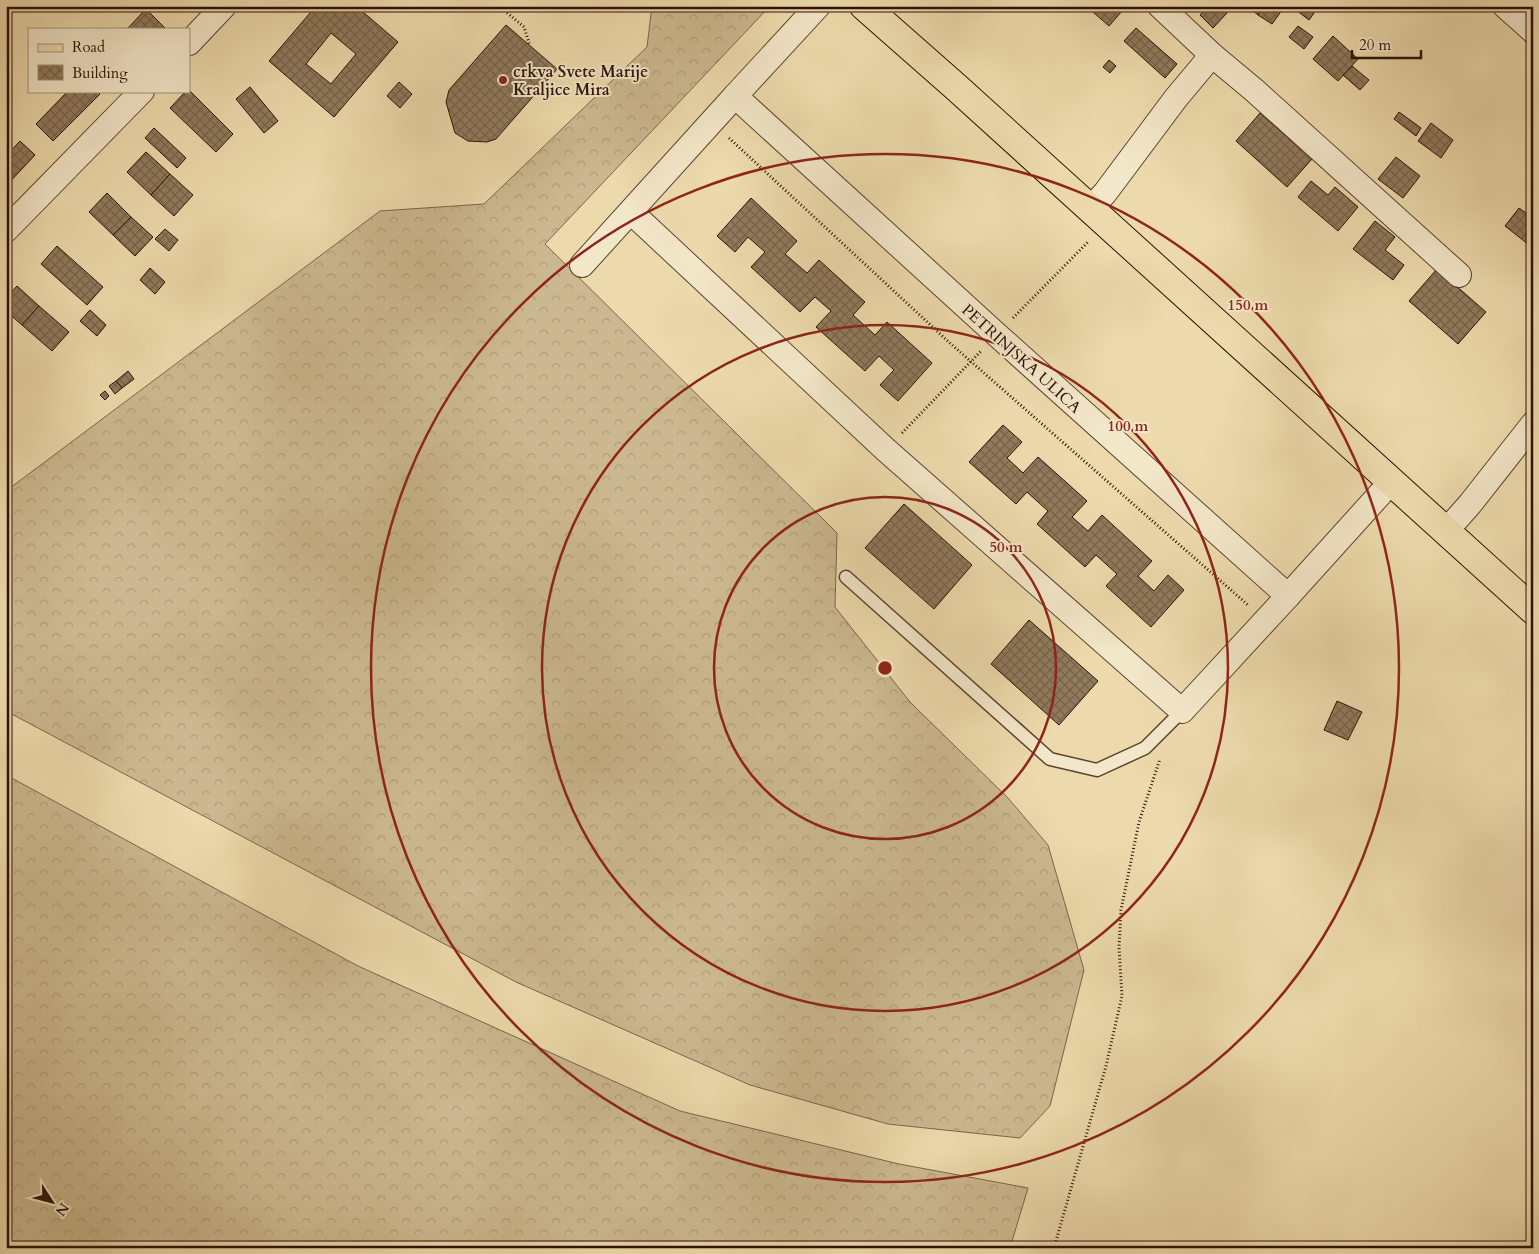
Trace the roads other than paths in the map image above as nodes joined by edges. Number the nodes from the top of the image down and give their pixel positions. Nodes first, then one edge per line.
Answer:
1 (224, 6) edge
2 (818, 6) edge
3 (864, 6) edge
4 (1160, 6) edge
5 (1505, 6) edge
6 (1533, 31) edge
7 (190, 42) edge
8 (1212, 55) junction
9 (141, 92) edge
10 (735, 96) junction
11 (1090, 209) junction
12 (630, 212) junction
13 (6, 230) edge
14 (582, 265) dead end
15 (1459, 275) dead end
16 (1533, 424) edge
17 (1392, 482) junction
18 (1446, 531) junction
19 (846, 577) dead end
20 (1288, 596) junction
21 (1533, 610) edge
22 (1182, 711) junction

1 - 7 street
2 - 10 street
3 - 11 main road
4 - 8 street
5 - 6 street
8 - 11 street
8 - 15 street
9 - 13 street
10 - 12 street
10 - 20 street, PETRINJSKA ULICA
11 - 17 main road
12 - 14 street
12 - 22 street
16 - 18 street
17 - 18 main road
17 - 20 street
18 - 21 main road
19 - 22 lane
20 - 22 street

